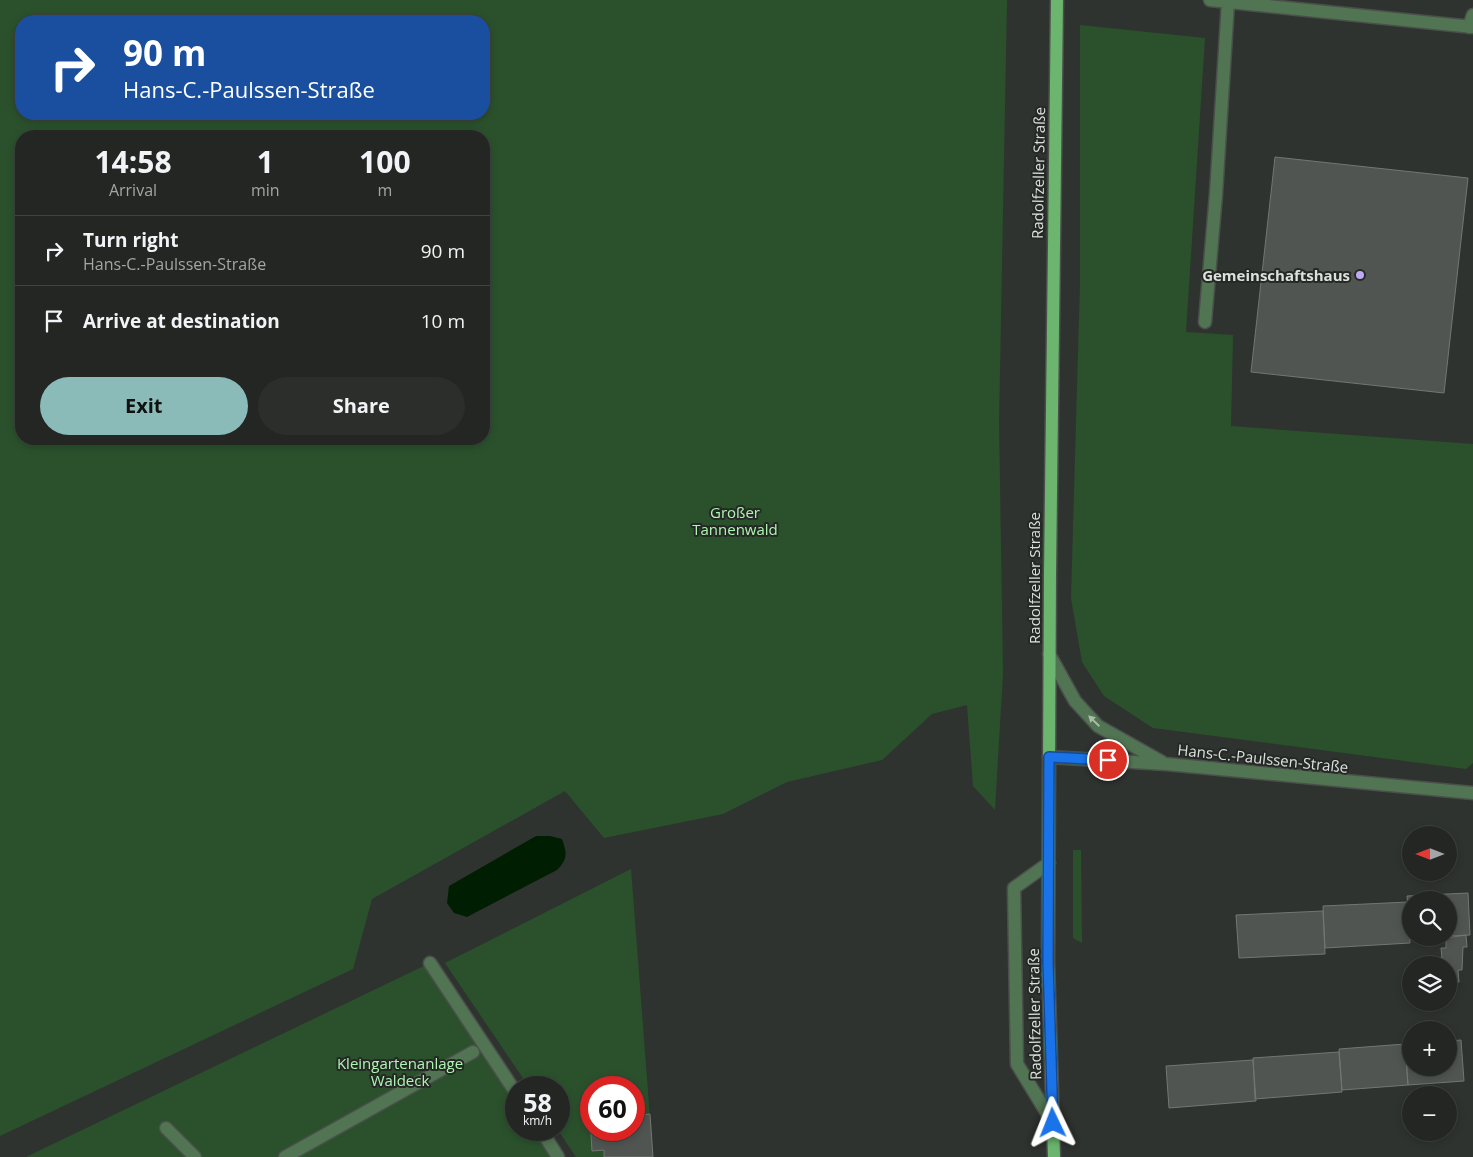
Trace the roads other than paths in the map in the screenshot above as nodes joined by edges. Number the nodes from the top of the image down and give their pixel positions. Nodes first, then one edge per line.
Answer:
1 (1056, 0) edge
2 (1210, 0) edge
3 (1228, 2) junction
4 (1472, 23) edge
5 (1205, 322) dead end
6 (1049, 654) junction
7 (1049, 757) junction
8 (1166, 764) junction
9 (1473, 793) edge
10 (1049, 863) junction
11 (430, 963) dead end
12 (472, 1052) dead end
13 (505, 1076) edge
14 (1053, 1123) junction
15 (166, 1128) dead end
16 (547, 1141) edge
17 (195, 1157) edge
18 (285, 1157) edge
19 (558, 1157) edge
20 (1054, 1157) edge

1 - 6 main road, Radolfzeller Straße
2 - 3 street
3 - 4 street
3 - 5 street
6 - 7 main road, Radolfzeller Straße
8 -> 6 street
7 - 8 street, Hans-C.-Paulssen-Straße
7 - 10 main road, Radolfzeller Straße
8 - 9 street, Hans-C.-Paulssen-Straße
10 - 14 main road, Radolfzeller Straße
10 - 14 street
11 - 13 street
12 - 18 street
14 - 20 main road, Radolfzeller Straße
15 - 17 street
16 - 19 street

